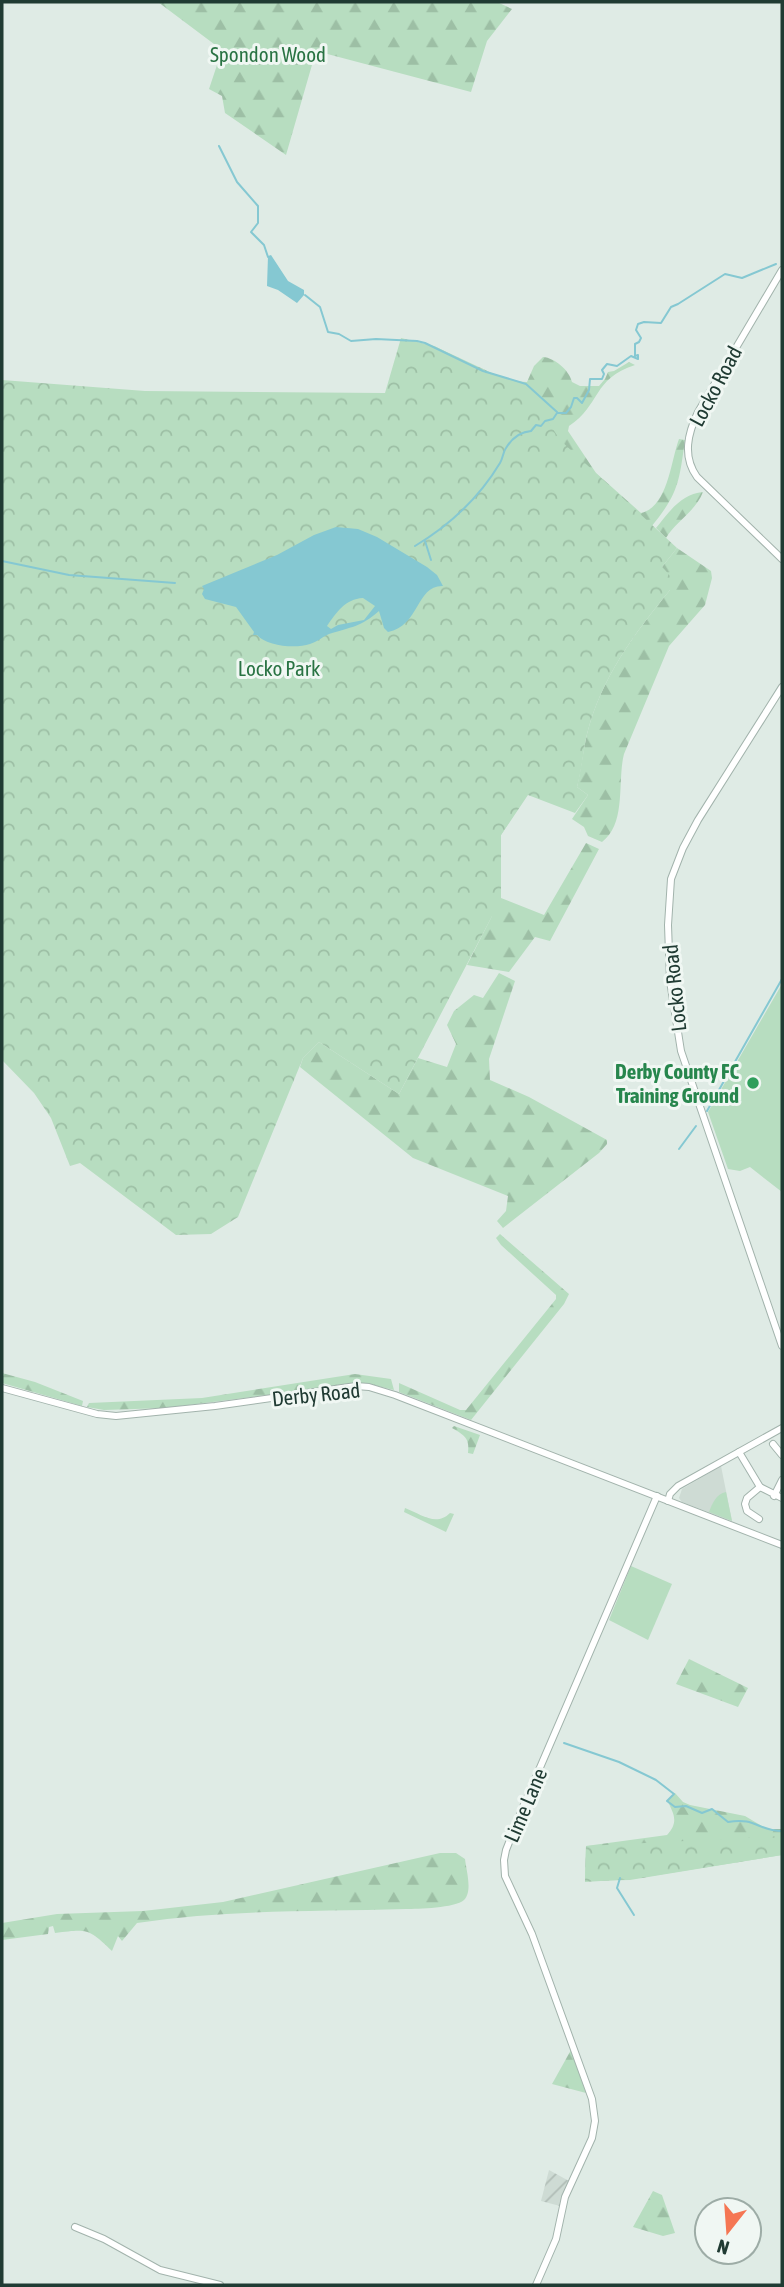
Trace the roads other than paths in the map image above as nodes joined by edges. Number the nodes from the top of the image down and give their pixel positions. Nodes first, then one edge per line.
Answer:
1 (782, 270) edge
2 (782, 559) edge
3 (782, 687) edge
4 (782, 1346) edge
5 (2, 1388) edge
6 (782, 1428) edge
7 (773, 1444) dead end
8 (739, 1452) junction
9 (782, 1455) edge
10 (782, 1480) edge
11 (760, 1487) junction
12 (657, 1496) junction
13 (778, 1497) edge
14 (668, 1501) junction
15 (754, 1519) dead end
16 (782, 1545) edge
17 (75, 2227) dead end
18 (220, 2285) edge
19 (536, 2285) edge

1 - 2 street, Locko Road
3 - 4 street, Locko Road
5 - 12 street, Derby Road
6 - 8 street
7 - 9 street
8 - 11 street
8 - 14 street
10 - 13 street
11 - 13 street
11 - 15 street
12 - 14 street
12 - 19 street, Lime Lane
14 - 16 street
17 - 18 street

